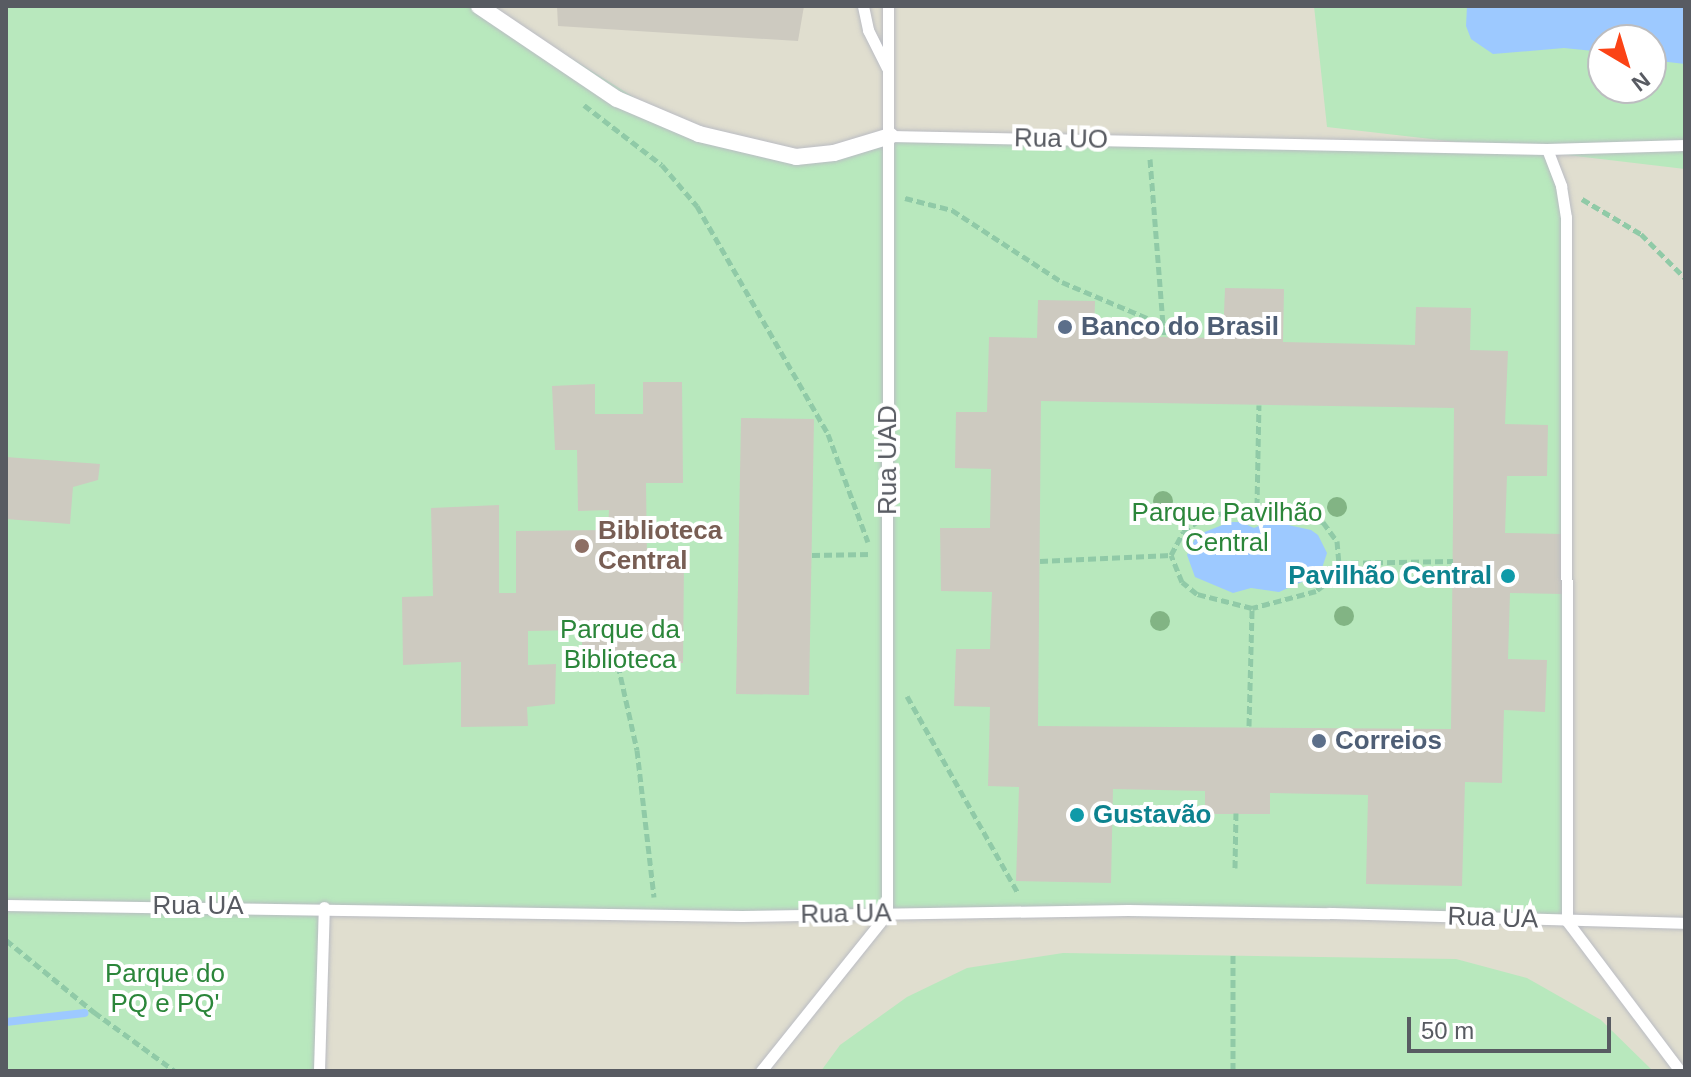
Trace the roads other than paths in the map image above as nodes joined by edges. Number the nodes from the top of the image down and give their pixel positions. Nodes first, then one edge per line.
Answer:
1 (479, 6) edge
2 (863, 6) edge
3 (888, 6) edge
4 (889, 74) junction
5 (890, 136) junction
6 (1685, 145) edge
7 (1547, 149) junction
8 (6, 905) edge
9 (324, 907) junction
10 (887, 914) junction
11 (1567, 921) junction
12 (1685, 923) edge
13 (319, 1071) edge
14 (761, 1071) edge
15 (1680, 1071) edge

1 - 5 street, Rua UO
2 - 4 lane
3 - 4 lane, Rua UAD
4 - 5 lane, Rua UAD
5 - 7 lane, Rua UO
5 - 10 lane, Rua UAD
6 - 7 lane, Rua UO
7 - 11 lane
8 - 9 lane, Rua UA
9 - 10 lane, Rua UA
9 - 13 lane
10 - 11 lane, Rua UA
10 - 14 lane
11 - 12 lane, Rua UA
11 - 15 lane

